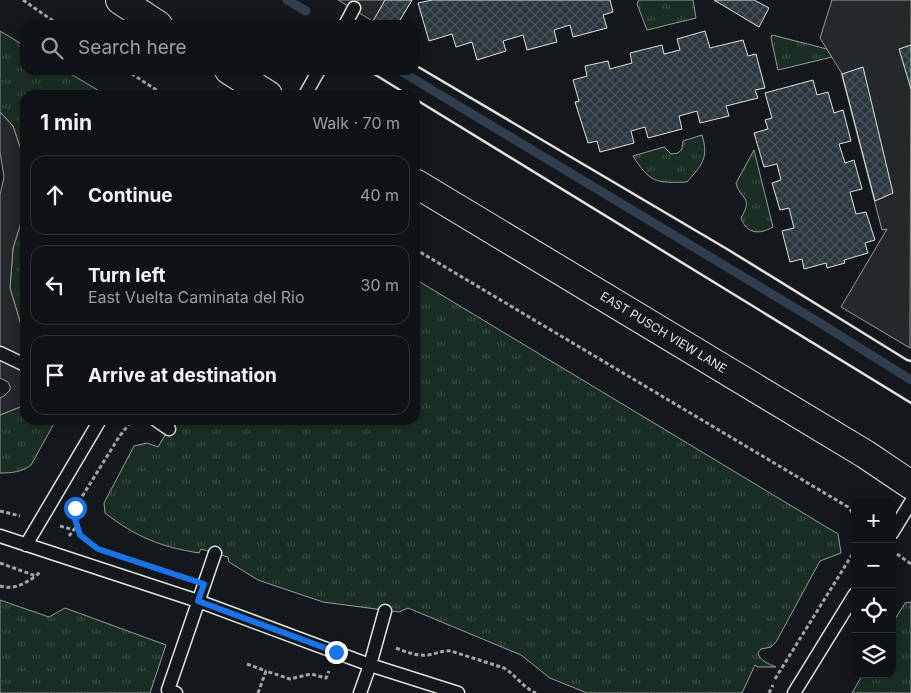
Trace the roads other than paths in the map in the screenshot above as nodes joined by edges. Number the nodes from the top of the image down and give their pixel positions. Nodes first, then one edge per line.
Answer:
1 (120, 0) edge
2 (354, 8) dead end
3 (150, 20) edge
4 (348, 20) edge
5 (237, 75) edge
6 (316, 75) edge
7 (260, 90) edge
8 (307, 90) edge
9 (420, 186) edge
10 (0, 353) edge
11 (20, 362) edge
12 (97, 425) edge
13 (163, 425) edge
14 (169, 429) dead end
15 (911, 485) edge
16 (911, 502) edge
17 (896, 526) edge
18 (0, 536) edge
19 (26, 545) junction
20 (215, 553) dead end
21 (851, 600) edge
22 (198, 601) junction
23 (385, 611) dead end
24 (370, 665) junction
25 (176, 693) edge
26 (360, 693) edge
27 (458, 693) edge
28 (794, 693) edge

1 - 3 main road
2 - 4 lane
5 - 7 main road
6 - 8 lane
9 - 15 main road, EAST PUSCH VIEW LANE
10 - 11 lane
12 - 19 lane
13 - 14 lane
16 - 17 lane
18 - 19 lane
19 - 22 lane
20 - 22 lane
21 - 28 lane
22 - 24 lane
22 - 25 lane
23 - 24 lane
24 - 26 lane
24 - 27 lane

